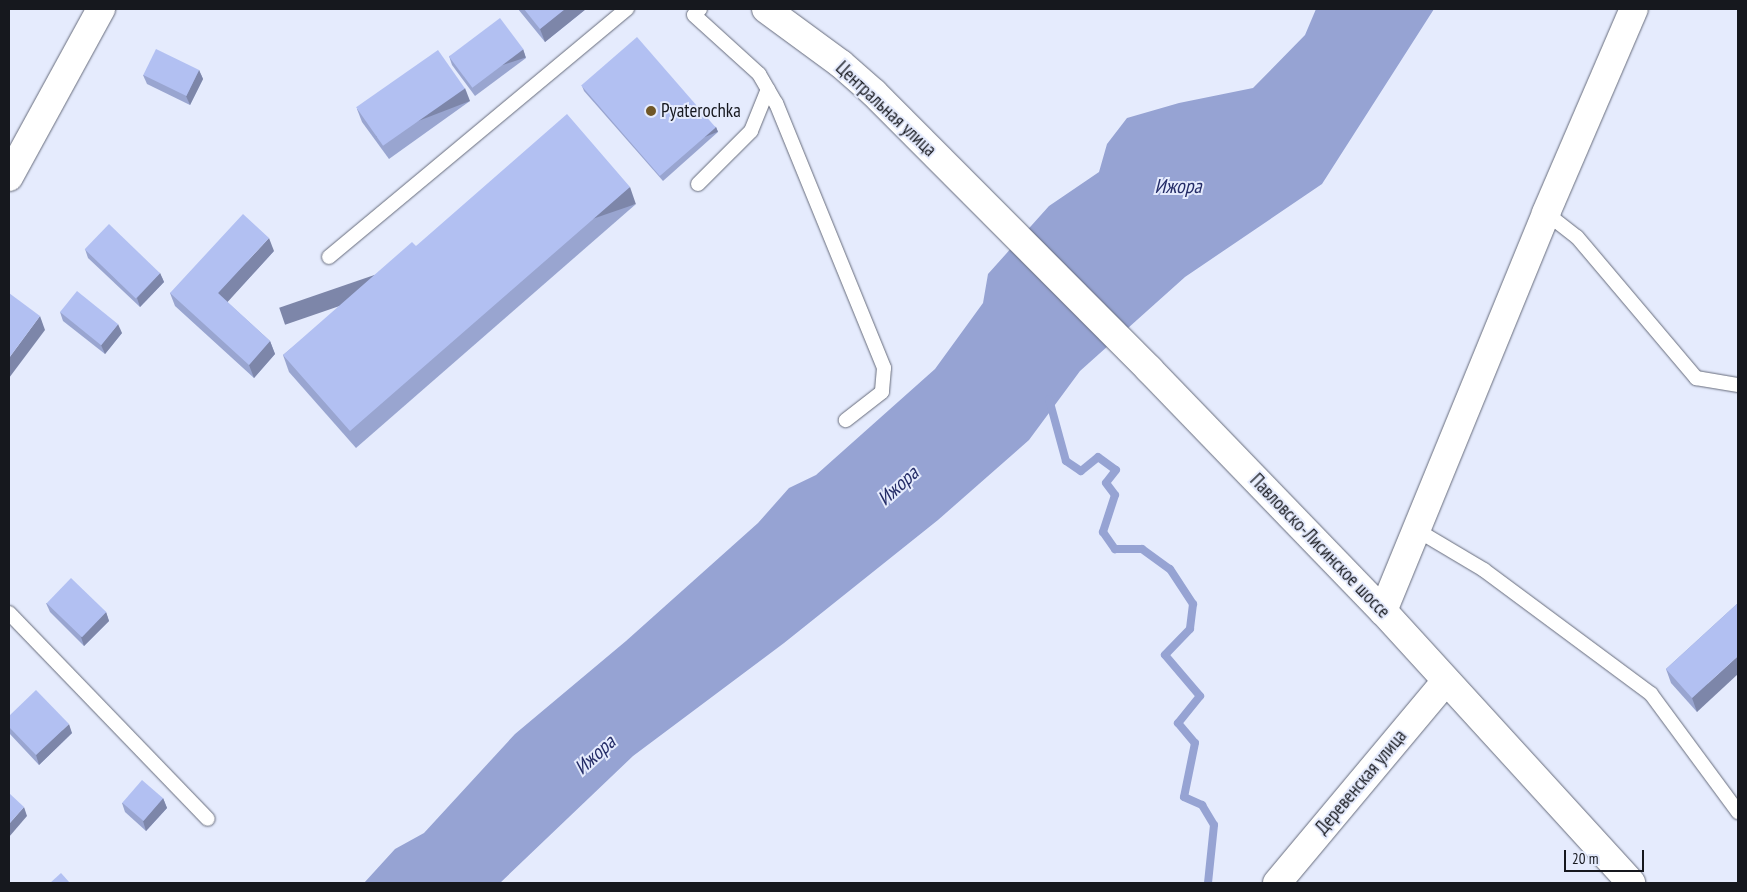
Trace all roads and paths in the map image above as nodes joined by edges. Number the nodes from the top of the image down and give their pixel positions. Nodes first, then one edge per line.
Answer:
1 (101, 9) edge
2 (627, 9) edge
3 (700, 9) edge
4 (766, 9) edge
5 (1634, 9) edge
6 (768, 90) junction
7 (9, 178) edge
8 (698, 184) dead end
9 (1546, 213) junction
10 (999, 218) joint
11 (329, 257) dead end
12 (1738, 385) edge
13 (846, 420) dead end
14 (1417, 530) junction
15 (1383, 611) junction
16 (9, 613) edge
17 (1446, 681) junction
18 (1738, 812) edge
19 (208, 819) dead end
20 (1276, 883) edge
21 (1631, 883) edge

1 - 7 main road
2 - 11 lane
3 - 6 lane
4 - 10 main road, Центральная улица
5 - 9 main road
6 - 8 lane
6 - 13 lane
9 - 12 lane
9 - 14 main road
10 - 15 main road, Павловско-Лисинское шоссе
14 - 15 main road
14 - 18 lane
15 - 17 main road, Павловско-Лисинское шоссе
16 - 19 lane
17 - 20 main road, Деревенская улица
17 - 21 main road, Павловско-Лисинское шоссе

